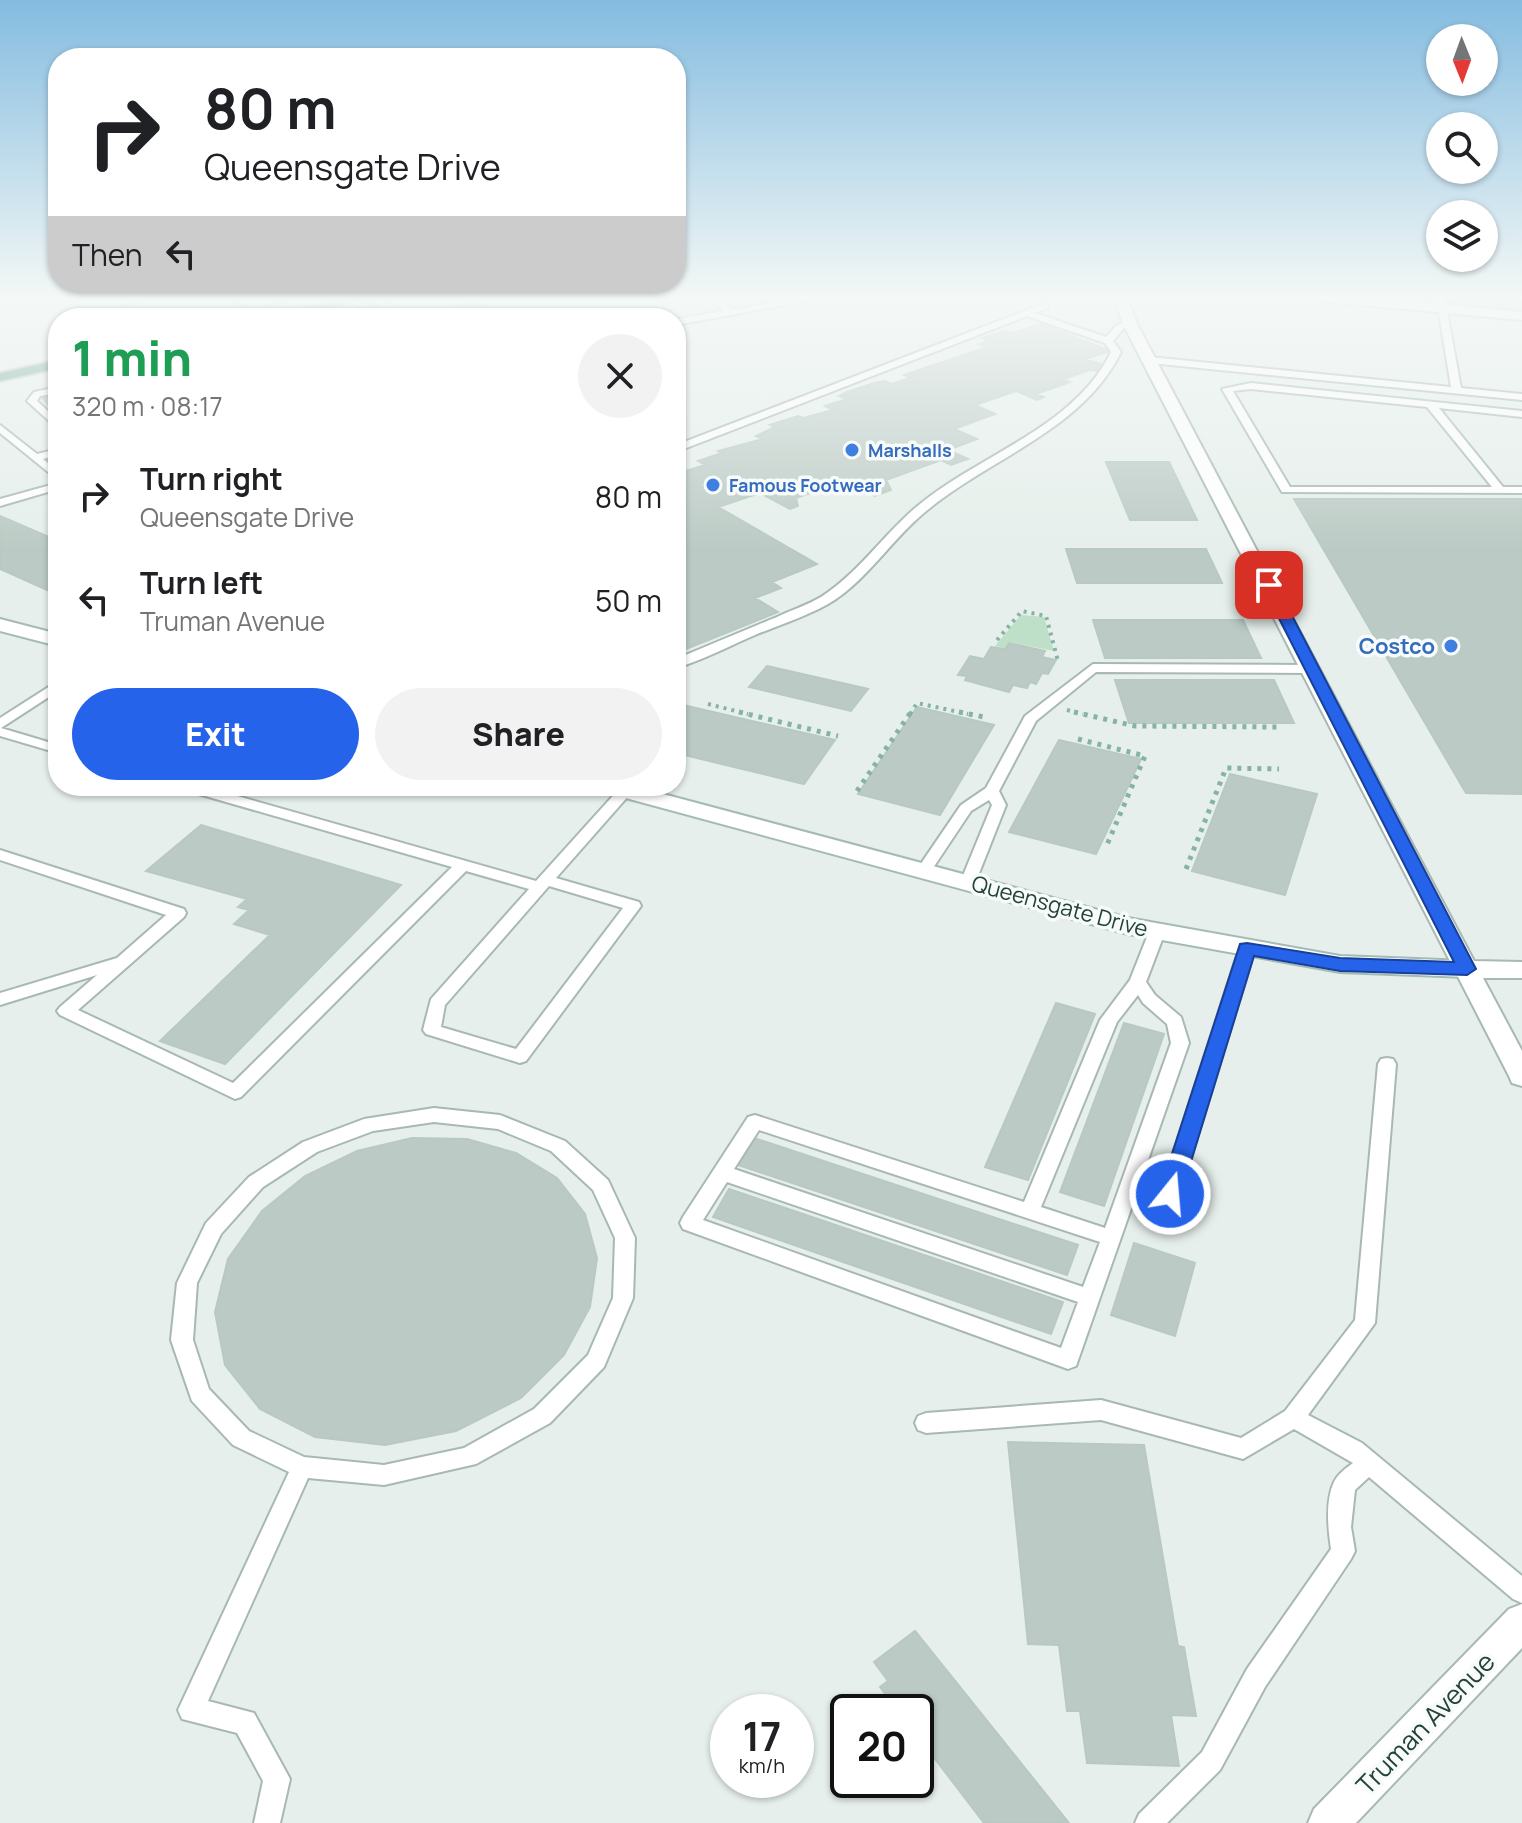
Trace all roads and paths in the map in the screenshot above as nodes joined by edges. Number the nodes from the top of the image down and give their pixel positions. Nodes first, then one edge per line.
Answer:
1 (854, 380) edge
2 (1101, 380) edge
3 (1161, 380) edge
4 (1331, 380) edge
5 (1342, 380) edge
6 (1455, 380) edge
7 (1457, 391) junction
8 (48, 392) edge
9 (1328, 394) junction
10 (1522, 397) edge
11 (1430, 404) junction
12 (1522, 414) edge
13 (48, 416) edge
14 (0, 428) edge
15 (686, 445) edge
16 (48, 454) edge
17 (36, 457) junction
18 (48, 468) edge
19 (48, 489) edge
20 (1500, 490) junction
21 (1522, 490) edge
22 (0, 503) edge
23 (0, 625) edge
24 (48, 637) edge
25 (997, 640) dead end
26 (686, 660) edge
27 (1058, 661) dead end
28 (1312, 669) junction
29 (48, 692) edge
30 (1062, 701) dead end
31 (708, 704) dead end
32 (984, 717) dead end
33 (0, 724) edge
34 (1278, 727) dead end
35 (0, 732) edge
36 (838, 736) dead end
37 (1078, 739) dead end
38 (48, 746) edge
39 (1279, 769) dead end
40 (857, 791) dead end
41 (992, 791) junction
42 (220, 796) edge
43 (610, 796) edge
44 (646, 796) edge
45 (1106, 847) dead end
46 (0, 855) edge
47 (462, 866) junction
48 (1186, 869) dead end
49 (924, 871) junction
50 (968, 883) junction
51 (542, 884) junction
52 (1157, 932) junction
53 (1247, 949) junction
54 (123, 962) junction
55 (1467, 969) junction
56 (1522, 970) edge
57 (1138, 982) junction
58 (0, 999) edge
59 (1387, 1064) dead end
60 (1522, 1076) edge
61 (723, 1173) junction
62 (1170, 1194) dead end
63 (1029, 1212) junction
64 (1111, 1238) junction
65 (1090, 1298) junction
66 (1293, 1418) junction
67 (926, 1423) dead end
68 (1369, 1463) junction
69 (302, 1467) junction
70 (1522, 1591) edge
71 (1522, 1622) edge
72 (267, 1823) edge
73 (1148, 1823) edge
74 (1328, 1823) edge

1 - 15 lane
2 - 26 lane
3 - 28 street
4 - 9 lane
5 - 7 lane
6 - 7 lane
7 - 10 lane
8 - 13 lane
9 - 11 lane
9 - 20 lane
11 - 12 lane
11 - 20 lane
14 - 17 lane
16 - 17 lane
17 - 18 lane
19 - 22 lane
20 - 21 lane
23 - 24 street
25 - 27 path
28 - 41 lane
28 - 55 street
29 - 33 lane
30 - 34 path
31 - 36 path
32 - 40 path
35 - 38 lane
37 - 45 path
39 - 48 path
41 - 49 lane
41 - 50 lane
42 - 47 lane
43 - 51 lane
44 - 49 street, Queensgate Drive
46 - 54 lane
47 - 51 lane
47 - 54 lane
49 - 50 street, Queensgate Drive
50 - 52 street, Queensgate Drive
51 - 51 lane
52 - 53 street, Queensgate Drive
52 - 57 lane
53 - 55 street, Queensgate Drive
53 - 62 lane
54 - 58 lane
55 - 56 street, Queensgate Drive
55 - 60 street
57 - 63 lane
57 - 64 lane
59 - 66 lane
61 - 63 lane
61 - 65 lane
61 - 65 lane
63 - 64 lane
64 - 65 lane
66 - 67 lane
66 - 68 lane
68 - 70 lane
68 - 73 lane
69 - 69 lane
69 - 72 lane
71 - 74 street, Truman Avenue

